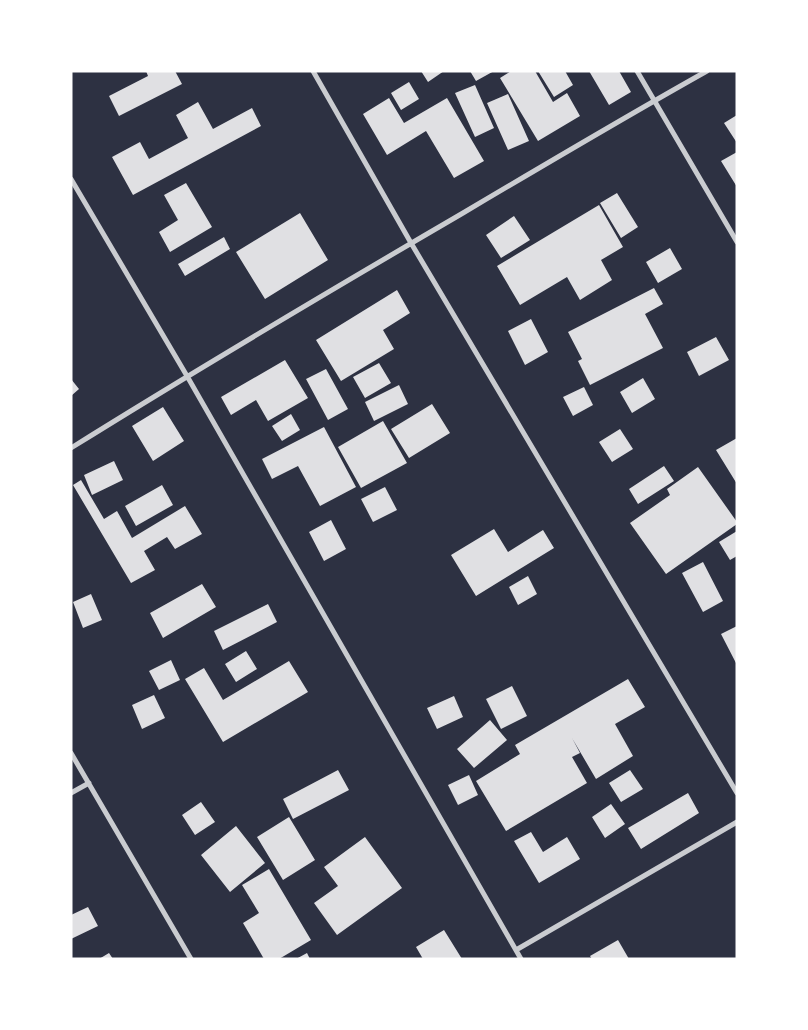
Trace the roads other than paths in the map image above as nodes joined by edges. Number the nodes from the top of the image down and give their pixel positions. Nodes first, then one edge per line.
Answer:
1 (313, 71) edge
2 (637, 71) edge
3 (707, 71) edge
4 (655, 100) junction
5 (71, 178) edge
6 (737, 242) edge
7 (411, 243) junction
8 (187, 376) junction
9 (71, 448) edge
10 (71, 753) edge
11 (88, 782) junction
12 (71, 793) edge
13 (737, 793) edge
14 (737, 822) edge
15 (516, 950) junction
16 (191, 959) edge
17 (521, 959) edge

1 - 7 street
2 - 4 street
3 - 4 street
4 - 6 street
4 - 7 street
5 - 8 street
7 - 8 street
7 - 13 street
8 - 9 street
8 - 15 street
10 - 11 street
11 - 12 street
11 - 16 street
14 - 15 street
15 - 17 street

